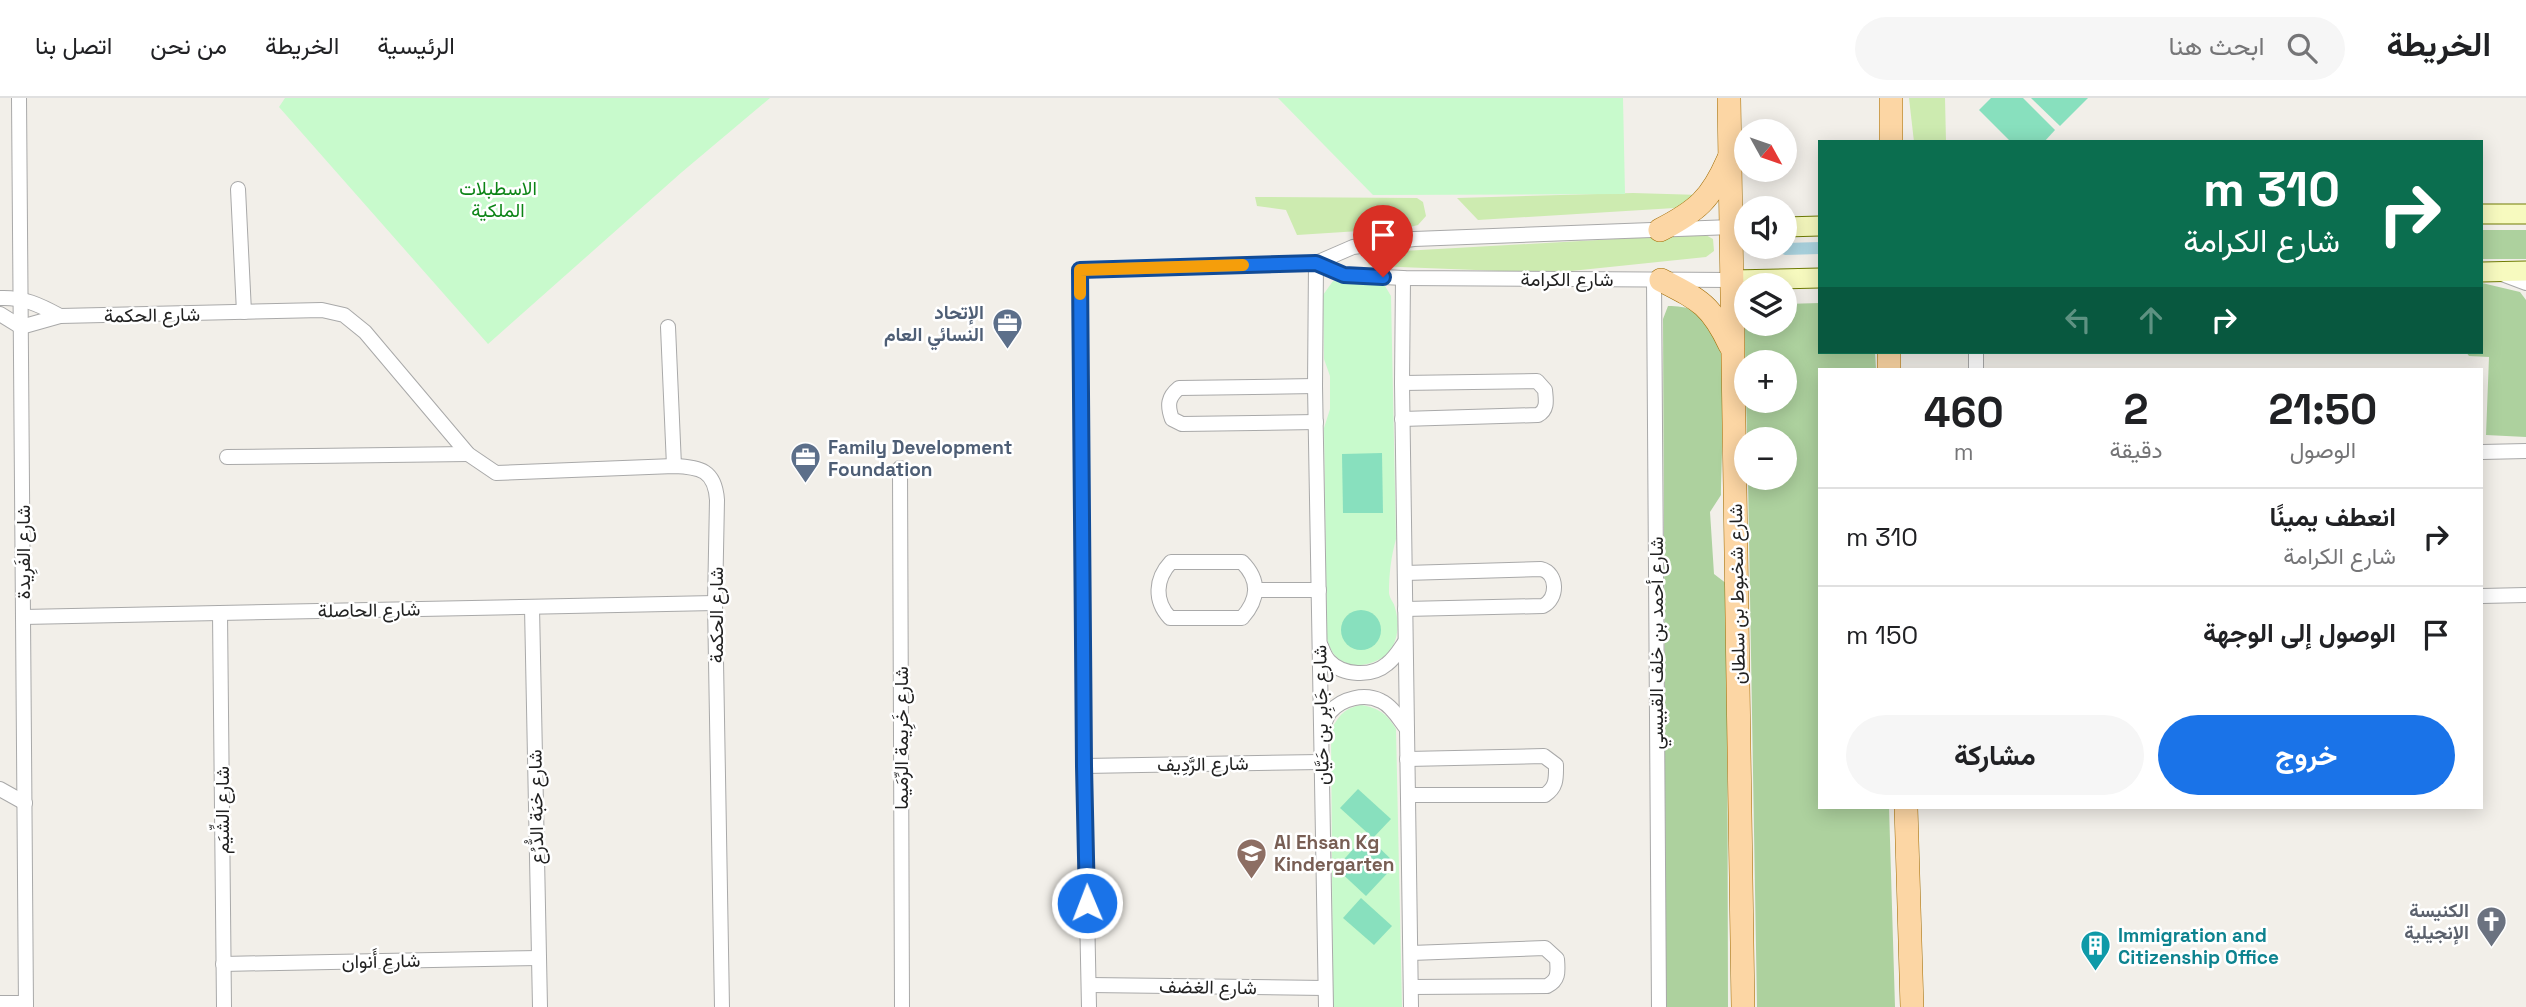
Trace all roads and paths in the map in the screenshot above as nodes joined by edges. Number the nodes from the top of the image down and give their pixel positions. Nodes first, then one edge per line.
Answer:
1 (19, 98) edge
2 (1729, 98) edge
3 (1891, 98) edge
4 (1892, 139) edge
5 (1730, 154) junction
6 (238, 189) dead end
7 (1735, 196) edge
8 (2483, 214) edge
9 (2526, 214) edge
10 (1818, 226) edge
11 (1734, 227) edge
12 (1797, 227) edge
13 (1660, 230) junction
14 (1735, 259) edge
15 (1316, 263) junction
16 (2526, 271) edge
17 (2489, 272) edge
18 (1403, 278) junction
19 (1818, 278) edge
20 (1658, 280) junction
21 (1732, 280) junction
22 (2526, 283) edge
23 (0, 298) edge
24 (21, 299) junction
25 (244, 312) junction
26 (0, 314) edge
27 (60, 316) junction
28 (21, 327) junction
29 (668, 327) dead end
30 (1734, 354) joint
31 (1402, 383) junction
32 (1315, 386) junction
33 (1735, 413) edge
34 (1402, 419) junction
35 (1316, 422) junction
36 (2526, 451) edge
37 (2483, 452) edge
38 (468, 454) junction
39 (227, 457) dead end
40 (674, 466) junction
41 (900, 468) dead end
42 (1405, 573) junction
43 (1256, 590) junction
44 (1319, 590) junction
45 (2526, 595) edge
46 (2483, 596) edge
47 (715, 603) junction
48 (533, 607) junction
49 (1405, 609) junction
50 (220, 613) junction
51 (23, 617) junction
52 (1319, 641) junction
53 (1405, 642) junction
54 (1407, 729) junction
55 (1322, 730) junction
56 (1407, 759) junction
57 (1321, 762) junction
58 (1084, 766) junction
59 (0, 789) edge
60 (1408, 795) junction
61 (25, 803) junction
62 (1906, 809) edge
63 (1411, 953) junction
64 (539, 958) junction
65 (223, 964) junction
66 (1090, 985) junction
67 (1411, 987) junction
68 (1325, 988) junction
69 (0, 1003) edge
70 (26, 1005) edge
71 (223, 1007) edge
72 (540, 1007) edge
73 (722, 1007) edge
74 (902, 1007) edge
75 (1089, 1007) edge
76 (1326, 1007) edge
77 (1411, 1007) edge
78 (1659, 1007) edge
79 (1743, 1007) edge
80 (1912, 1007) edge

1 - 24 street, شارع الفَرِيدة
2 - 5 main road, شارع شخبوط بن سلطان
3 - 4 main road
5 - 7 main road, شارع شخبوط بن سلطان
5 - 13 main road
6 - 25 street
8 - 9 main road
10 - 12 main road
11 - 13 street, شارع الكرامة
13 - 15 street, شارع الكرامة
14 - 21 main road, شارع شخبوط بن سلطان
15 - 18 street, شارع الكرامة
15 - 32 street, شارع جَابِر بن حَيَّان
15 - 58 street, شارع الكرامة
16 - 17 main road
17 - 22 street
18 - 20 street, شارع الكرامة
18 - 31 street
19 - 21 main road, شارع الكرامة
20 - 21 street, شارع الكرامة
20 - 30 main road
20 - 78 street, شارع أحمد بن خلف القبيسي
21 - 30 main road, شارع شخبوط بن سلطان
23 - 24 street
24 - 27 street, شارع الحكمة
24 - 28 street, شارع الفَرِيدة
25 - 27 street, شارع الحكمة
25 - 38 street, شارع الحكمة
26 - 28 street
27 - 28 street, شارع الحكمة
28 - 51 street, شارع الفَرِيدة
29 - 40 street
31 - 34 street
31 - 34 street
32 - 35 street, شارع جَابِر بن حَيَّان
32 - 35 street
33 - 79 main road, شارع شخبوط بن سلطان
34 - 42 street
35 - 44 street, شارع جَابِر بن حَيَّان
36 - 37 street
38 - 39 street
38 - 40 street, شارع الحكمة
40 - 47 street, شارع الحكمة
41 - 74 street, شارع خَرِيمة الرِّمَيما
42 - 49 street
42 - 49 street
43 - 43 street
43 - 44 street
44 - 52 street, شارع جَابِر بن حَيَّان
45 - 46 street
47 - 48 street, شارع الحاصلة
47 - 73 street, شارع الحكمة
48 - 50 street, شارع الحاصلة
48 - 64 street, شارع خبَة الدُّرُع
49 - 53 street
50 - 51 street, شارع الحاصلة
50 - 65 street, شارع الشِّيَم
51 - 61 street, شارع الفَرِيدة
52 - 53 street
52 - 55 street, شارع جَابِر بن حَيَّان
53 - 54 street
54 - 55 street
54 - 56 street
55 - 57 street, شارع جَابِر بن حَيَّان
56 - 60 street
56 - 60 street
57 - 58 street, شارع الرَّدِيف
57 - 68 street, شارع جَابِر بن حَيَّان
58 - 66 street
59 - 61 street
60 - 63 street
61 - 70 street, شارع الفَرِيدة
62 - 80 main road
63 - 67 street
63 - 67 street
64 - 65 street, شارع أَنوان
64 - 72 street, شارع خبَة الدُّرُع
65 - 71 street, شارع الشِّيَم
66 - 68 street, شارع الغضف
66 - 75 street
67 - 77 street
68 - 76 street, شارع جَابِر بن حَيَّان
69 - 70 street

